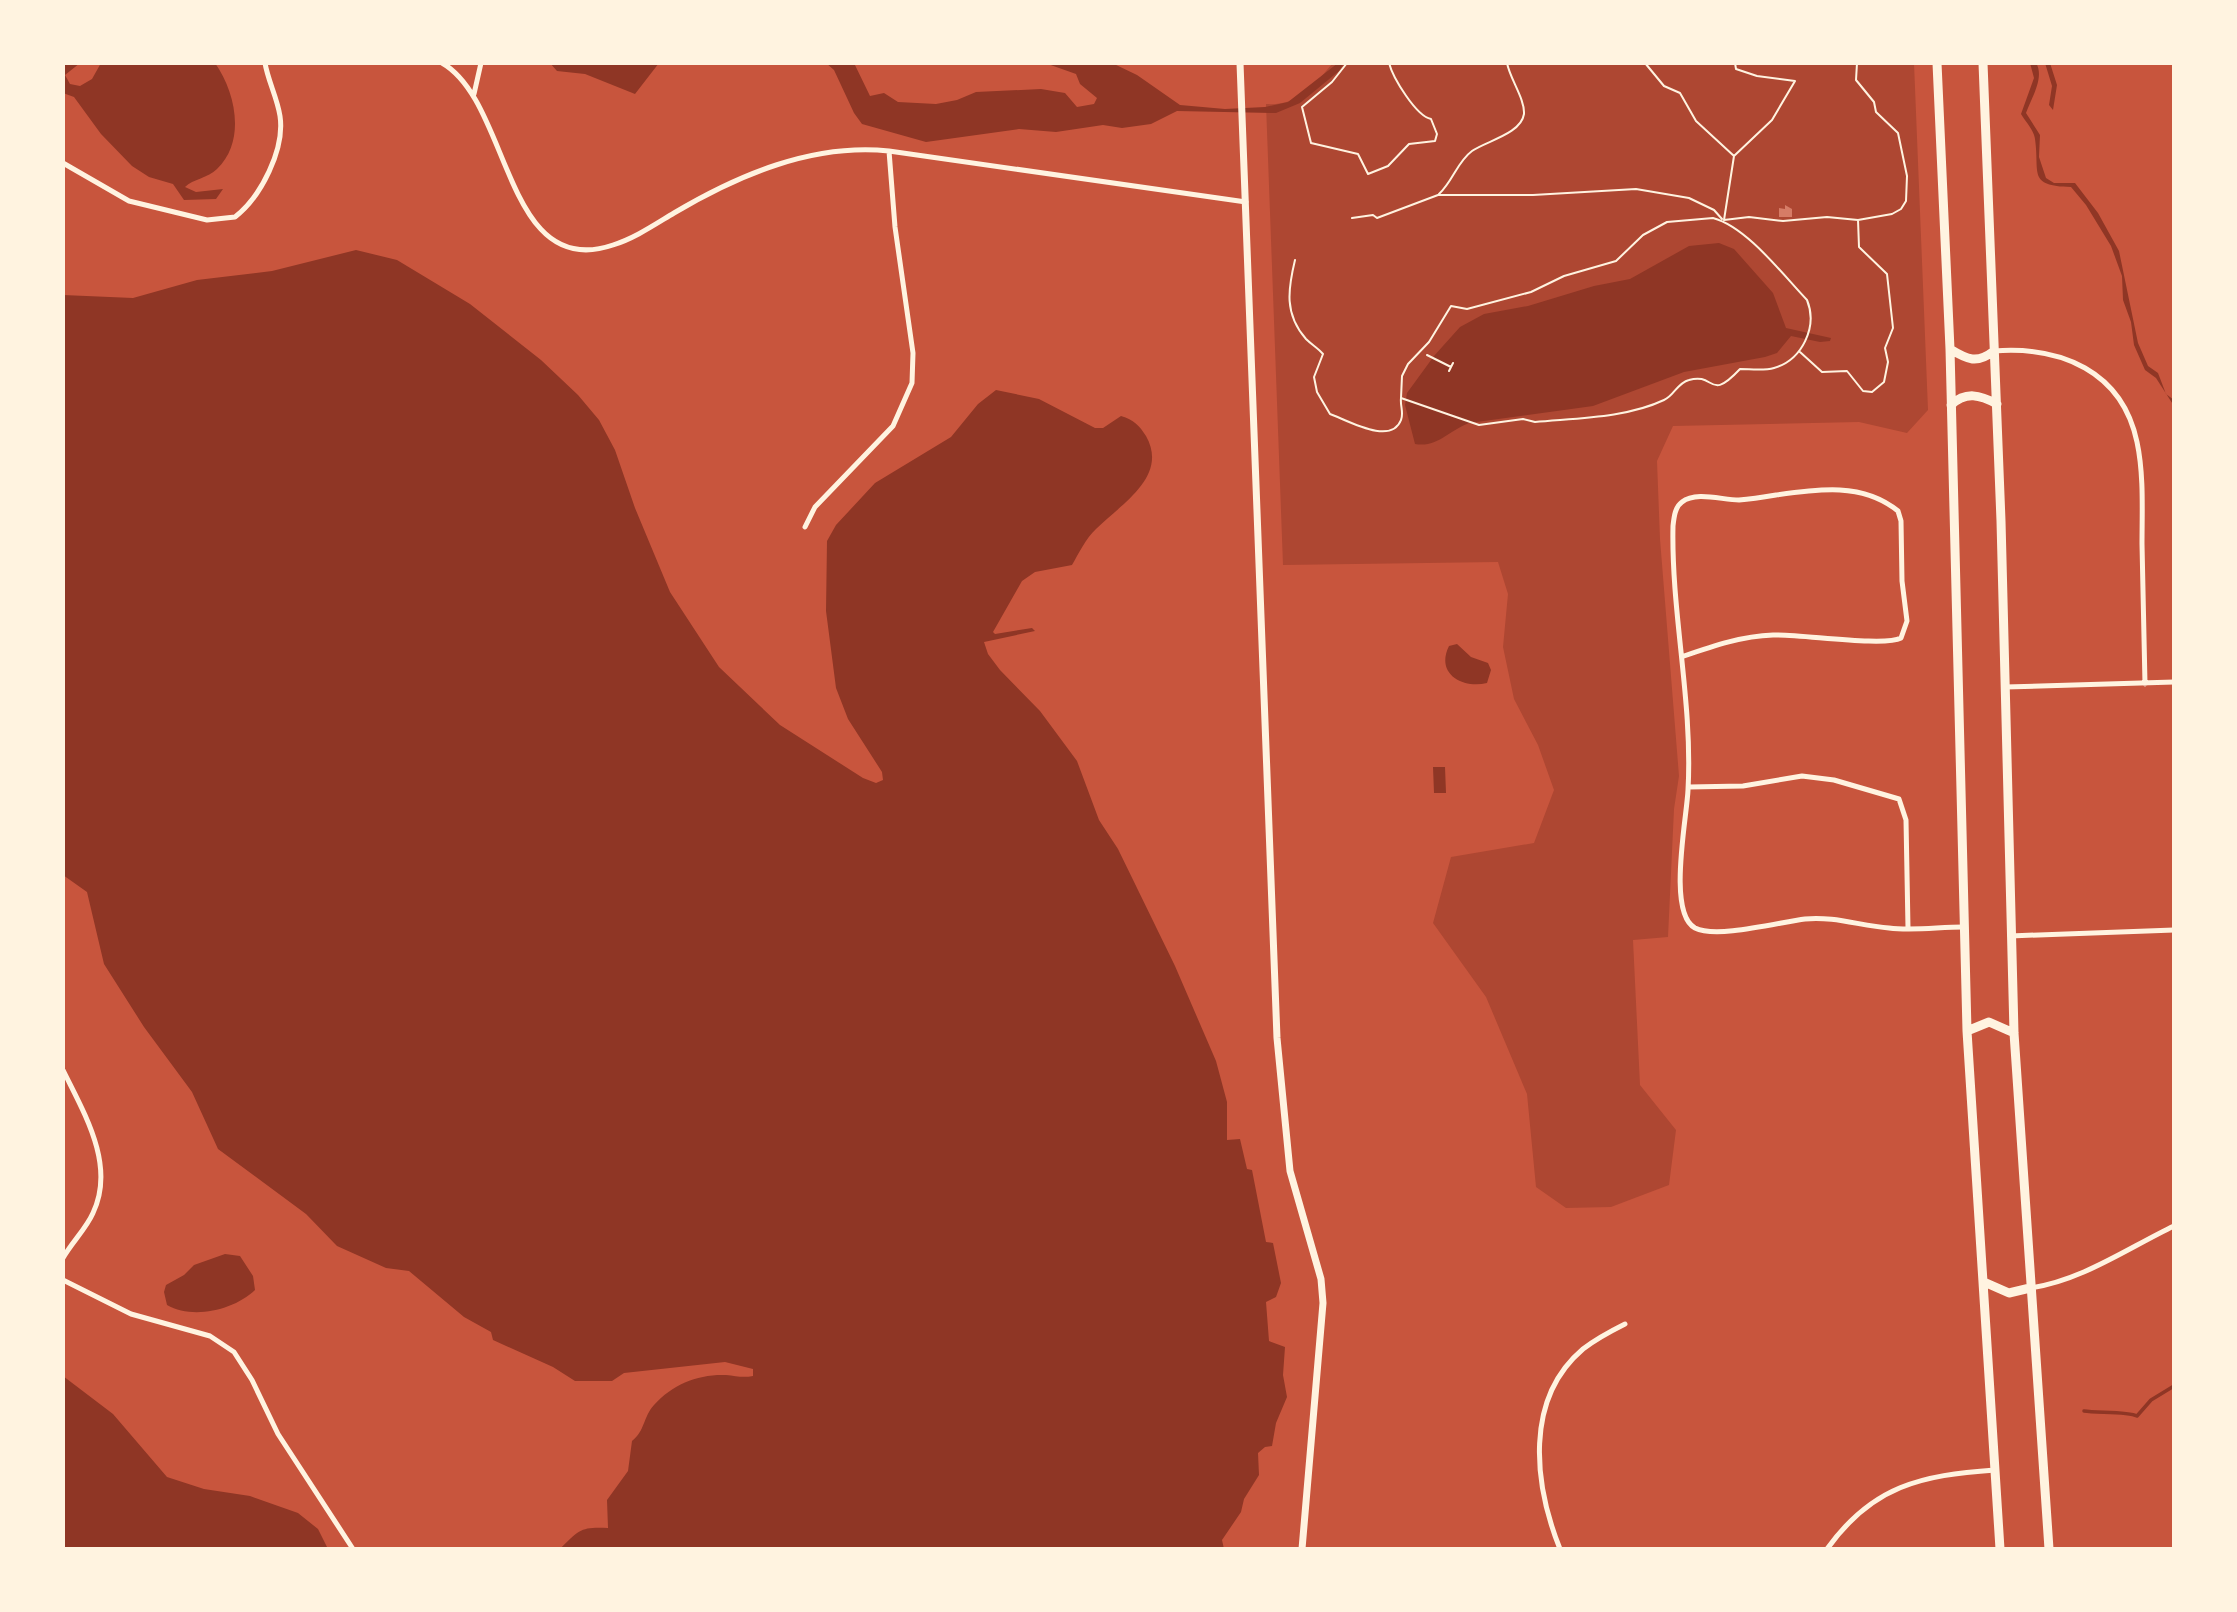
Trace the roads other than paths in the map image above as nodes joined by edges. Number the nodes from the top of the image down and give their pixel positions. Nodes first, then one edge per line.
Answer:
1 (265, 63) edge
2 (443, 63) edge
3 (481, 63) edge
4 (1240, 63) edge
5 (1937, 63) edge
6 (1983, 63) edge
7 (474, 94) junction
8 (889, 151) junction
9 (63, 163) edge
10 (1245, 202) junction
11 (1950, 349) junction
12 (1994, 351) junction
13 (1997, 404) junction
14 (1951, 405) junction
15 (805, 527) dead end
16 (1684, 656) junction
17 (2174, 682) edge
18 (2145, 684) junction
19 (2005, 687) junction
20 (1689, 787) junction
21 (1963, 927) junction
22 (1908, 928) junction
23 (2174, 930) edge
24 (2010, 936) junction
25 (1967, 1031) junction
26 (2014, 1033) junction
27 (63, 1070) edge
28 (2174, 1226) edge
29 (63, 1258) edge
30 (63, 1280) edge
31 (1984, 1282) junction
32 (2030, 1288) junction
33 (1625, 1324) dead end
34 (1995, 1470) junction
35 (353, 1549) edge
36 (1302, 1549) edge
37 (1560, 1549) edge
38 (1827, 1549) edge
39 (2000, 1549) edge
40 (2049, 1549) edge

1 - 9 street
2 - 7 street
3 - 7 street
4 - 10 street
5 - 11 highway
6 - 12 highway
7 - 8 street
8 - 10 street
8 - 15 street
10 - 36 street
11 - 12 highway
11 - 14 highway
12 - 13 highway
12 - 18 street
13 - 14 highway
13 - 19 highway
14 - 21 highway
16 - 16 street
16 - 20 street
17 - 18 street
18 - 19 street
19 - 24 highway
20 - 22 street
20 - 22 street
21 - 22 street
21 - 25 highway
23 - 24 street
24 - 26 highway
25 - 26 highway
25 - 31 highway
26 - 32 highway
27 - 29 street
28 - 32 street
30 - 35 street
31 - 32 highway
31 - 34 highway
32 - 40 highway
33 - 37 street
34 - 38 street
34 - 39 highway

